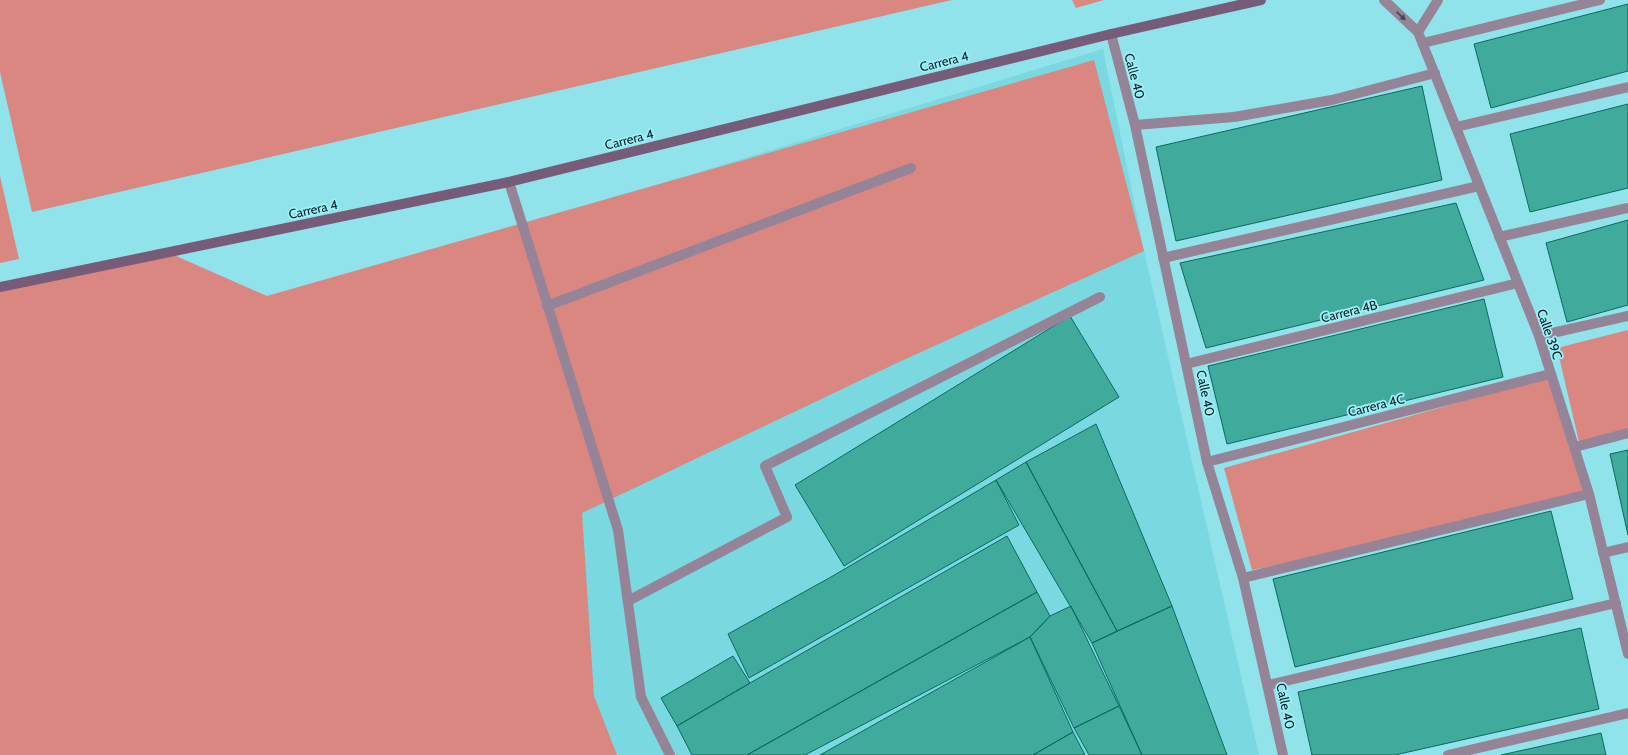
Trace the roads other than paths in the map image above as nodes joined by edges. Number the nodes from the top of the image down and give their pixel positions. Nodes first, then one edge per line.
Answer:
1 (1261, 0) edge
2 (1384, 0) edge
3 (1438, 0) edge
4 (1600, 0) edge
5 (1418, 32) junction
6 (1111, 34) junction
7 (1423, 43) junction
8 (1435, 73) junction
9 (1628, 87) edge
10 (1135, 125) junction
11 (1456, 127) junction
12 (911, 168) dead end
13 (509, 182) junction
14 (1480, 186) junction
15 (1628, 208) edge
16 (1500, 237) junction
17 (1163, 258) junction
18 (1518, 283) junction
19 (0, 287) edge
20 (1100, 297) dead end
21 (547, 306) junction
22 (1628, 316) edge
23 (1539, 336) junction
24 (1186, 364) junction
25 (1550, 374) junction
26 (1628, 433) edge
27 (1575, 447) junction
28 (1207, 462) junction
29 (1589, 494) junction
30 (1628, 547) edge
31 (1603, 553) junction
32 (1243, 578) junction
33 (628, 602) junction
34 (1616, 603) junction
35 (1628, 654) edge
36 (1268, 685) junction
37 (1628, 713) edge
38 (670, 755) edge
39 (1283, 755) edge
40 (1448, 755) edge

1 - 6 main road, Carrera 4
2 -> 5 street, Calle 39C
3 - 5 street
4 - 7 street
5 - 7 street, Calle 39C
6 - 10 street, Calle 40
6 - 13 main road, Carrera 4
7 - 8 street, Calle 39C
8 - 10 street
8 - 11 street, Calle 39C
9 - 11 street
10 - 17 street, Calle 40
11 - 14 street, Calle 39C
12 - 21 street
13 - 19 main road, Carrera 4
13 - 21 street
14 - 16 street, Calle 39C
14 - 17 street
15 - 16 street
16 - 18 street, Calle 39C
17 - 24 street, Calle 40
18 - 23 street, Calle 39C
18 - 24 street, Carrera 4B
20 - 33 street
21 - 33 street
22 - 23 street
23 - 25 street, Calle 39C
24 - 28 street, Calle 40
25 - 27 street, Calle 39C
25 - 28 street, Carrera 4C
26 - 27 street
27 - 29 street, Calle 39C
28 - 32 street, Calle 40
29 - 31 street, Calle 39C
29 - 32 street
30 - 31 street
31 - 34 street, Calle 39C
32 - 36 street, Calle 40
33 - 38 street
34 - 35 street, Calle 39C
34 - 36 street
36 - 39 street, Calle 40
37 - 40 street

